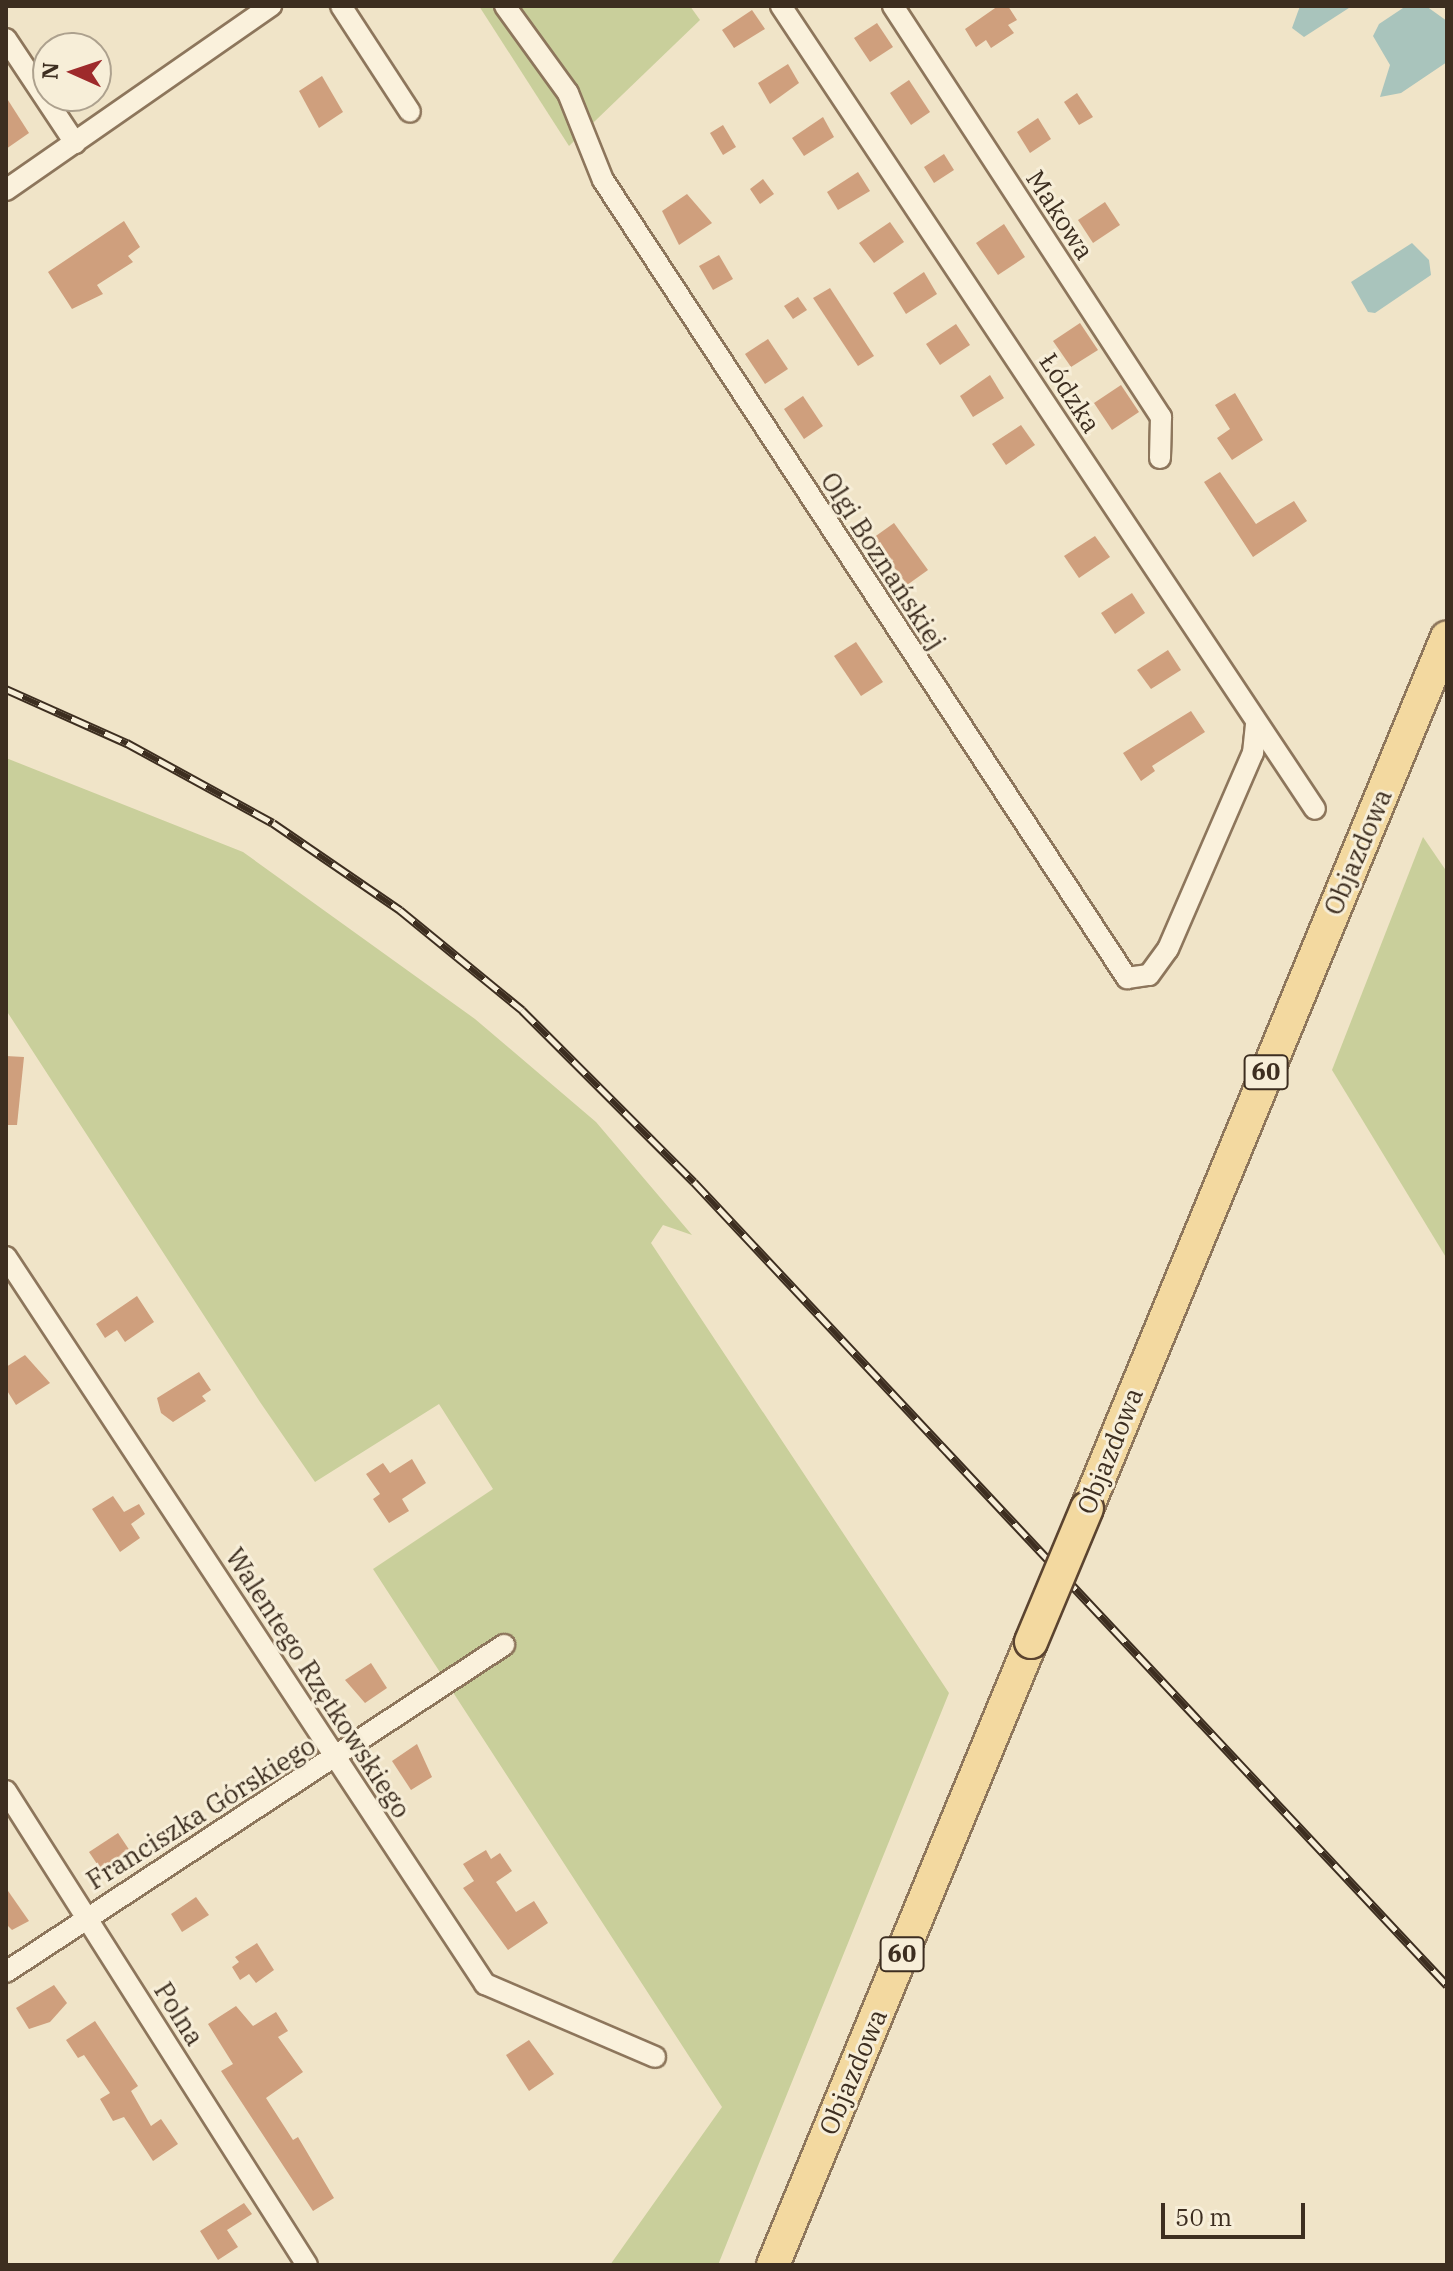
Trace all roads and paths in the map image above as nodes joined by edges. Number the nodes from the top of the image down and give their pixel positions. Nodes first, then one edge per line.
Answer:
1 (271, 6) edge
2 (341, 6) edge
3 (505, 6) edge
4 (781, 6) edge
5 (893, 6) edge
6 (6, 39) edge
7 (410, 112) dead end
8 (75, 143) junction
9 (6, 190) edge
10 (1160, 458) dead end
11 (1447, 637) edge
12 (1256, 724) junction
13 (1315, 809) dead end
14 (6, 1257) edge
15 (504, 1645) dead end
16 (336, 1759) junction
17 (6, 1791) edge
18 (86, 1916) junction
19 (6, 1972) edge
20 (655, 2057) dead end
21 (307, 2265) edge
22 (773, 2265) edge

1 - 8 street
2 - 7 street
3 - 12 street, Olgi Boznańskiej
4 - 12 street, Łódzka
5 - 10 street, Makowa
6 - 8 street
8 - 9 street
11 - 22 main road, Objazdowa / 60, bridge
12 - 13 street, Łódzka
14 - 16 street, Walentego Rzętkowskiego
15 - 16 street, Franciszka Górskiego
16 - 18 street, Franciszka Górskiego
16 - 20 street, Walentego Rzętkowskiego
17 - 18 street, Polna
18 - 19 street, Franciszka Górskiego
18 - 21 street, Polna

